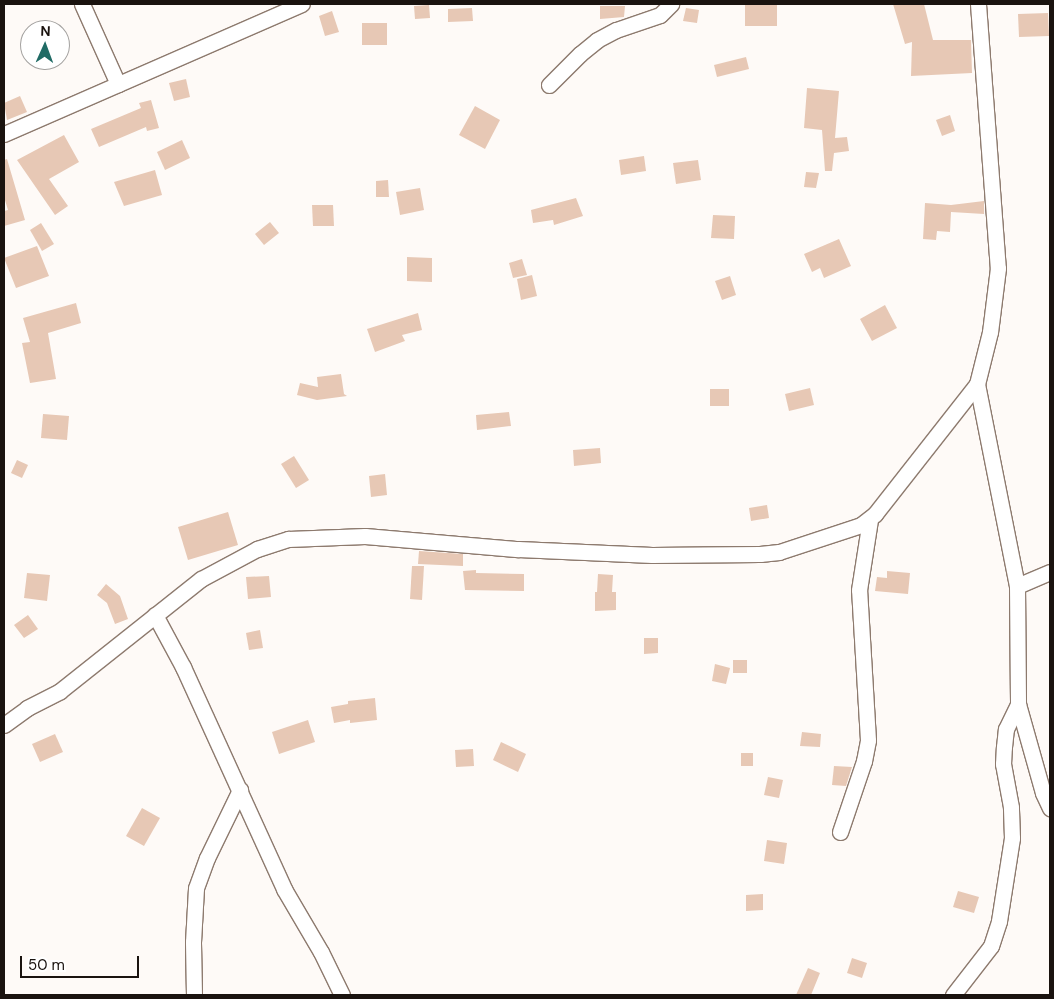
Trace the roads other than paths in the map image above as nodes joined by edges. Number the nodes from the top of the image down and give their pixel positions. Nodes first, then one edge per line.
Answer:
1 (82, 4) edge
2 (302, 4) edge
3 (671, 4) edge
4 (978, 4) edge
5 (118, 84) junction
6 (549, 85) dead end
7 (4, 134) edge
8 (977, 384) junction
9 (870, 520) junction
10 (1050, 572) edge
11 (1017, 586) junction
12 (155, 615) junction
13 (1018, 704) junction
14 (7, 720) edge
15 (240, 790) junction
16 (1050, 808) edge
17 (840, 832) dead end
18 (194, 995) edge
19 (342, 995) edge
20 (953, 995) edge

1 - 5 street
2 - 5 street
3 - 6 street
4 - 8 street
5 - 7 street
8 - 9 street
8 - 11 street
9 - 12 street
9 - 17 street
10 - 11 street
11 - 13 street
12 - 14 street
12 - 15 street
13 - 16 street
13 - 20 street
15 - 18 street
15 - 19 street

